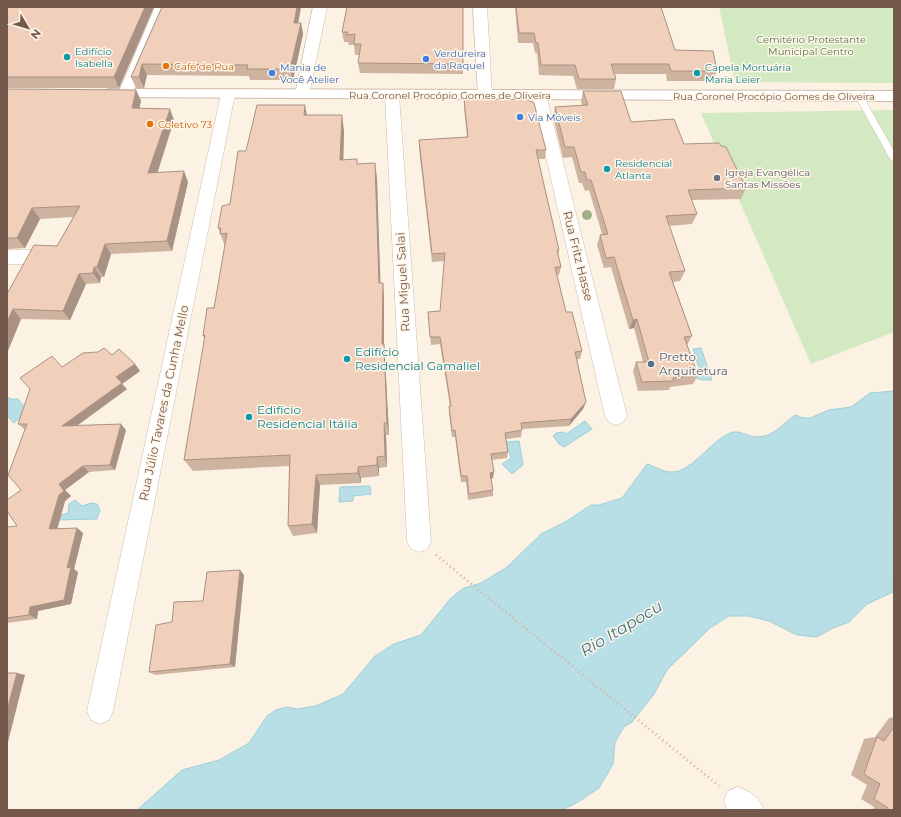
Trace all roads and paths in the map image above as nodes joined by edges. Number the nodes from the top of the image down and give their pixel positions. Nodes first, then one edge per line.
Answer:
1 (162, 7) edge
2 (320, 7) edge
3 (480, 7) edge
4 (94, 94) edge
5 (125, 94) junction
6 (228, 94) junction
7 (302, 95) junction
8 (392, 95) junction
9 (485, 95) junction
10 (539, 95) junction
11 (859, 96) junction
12 (894, 96) edge
13 (894, 159) edge
14 (7, 257) edge
15 (29, 257) edge
16 (616, 416) dead end
17 (419, 541) joint
18 (100, 711) dead end
19 (744, 806) edge

1 - 5 street
2 - 7 street
3 - 9 street
4 - 5 main road, Rua Coronel Procópio Gomes de Oliveira
5 - 6 main road, Rua Coronel Procópio Gomes de Oliveira
6 - 7 main road, Rua Coronel Procópio Gomes de Oliveira
6 - 18 street, Rua Júlio Tavares da Cunha Mello
7 - 8 main road, Rua Coronel Procópio Gomes de Oliveira
8 - 9 main road, Rua Coronel Procópio Gomes de Oliveira
8 - 17 street, Rua Miguel Salai
9 - 10 main road, Rua Coronel Procópio Gomes de Oliveira
10 - 11 main road, Rua Coronel Procópio Gomes de Oliveira
10 - 16 street, Rua Fritz Hasse
11 - 12 main road, Rua Coronel Procópio Gomes de Oliveira
11 - 13 lane
14 - 15 street
17 - 19 path

